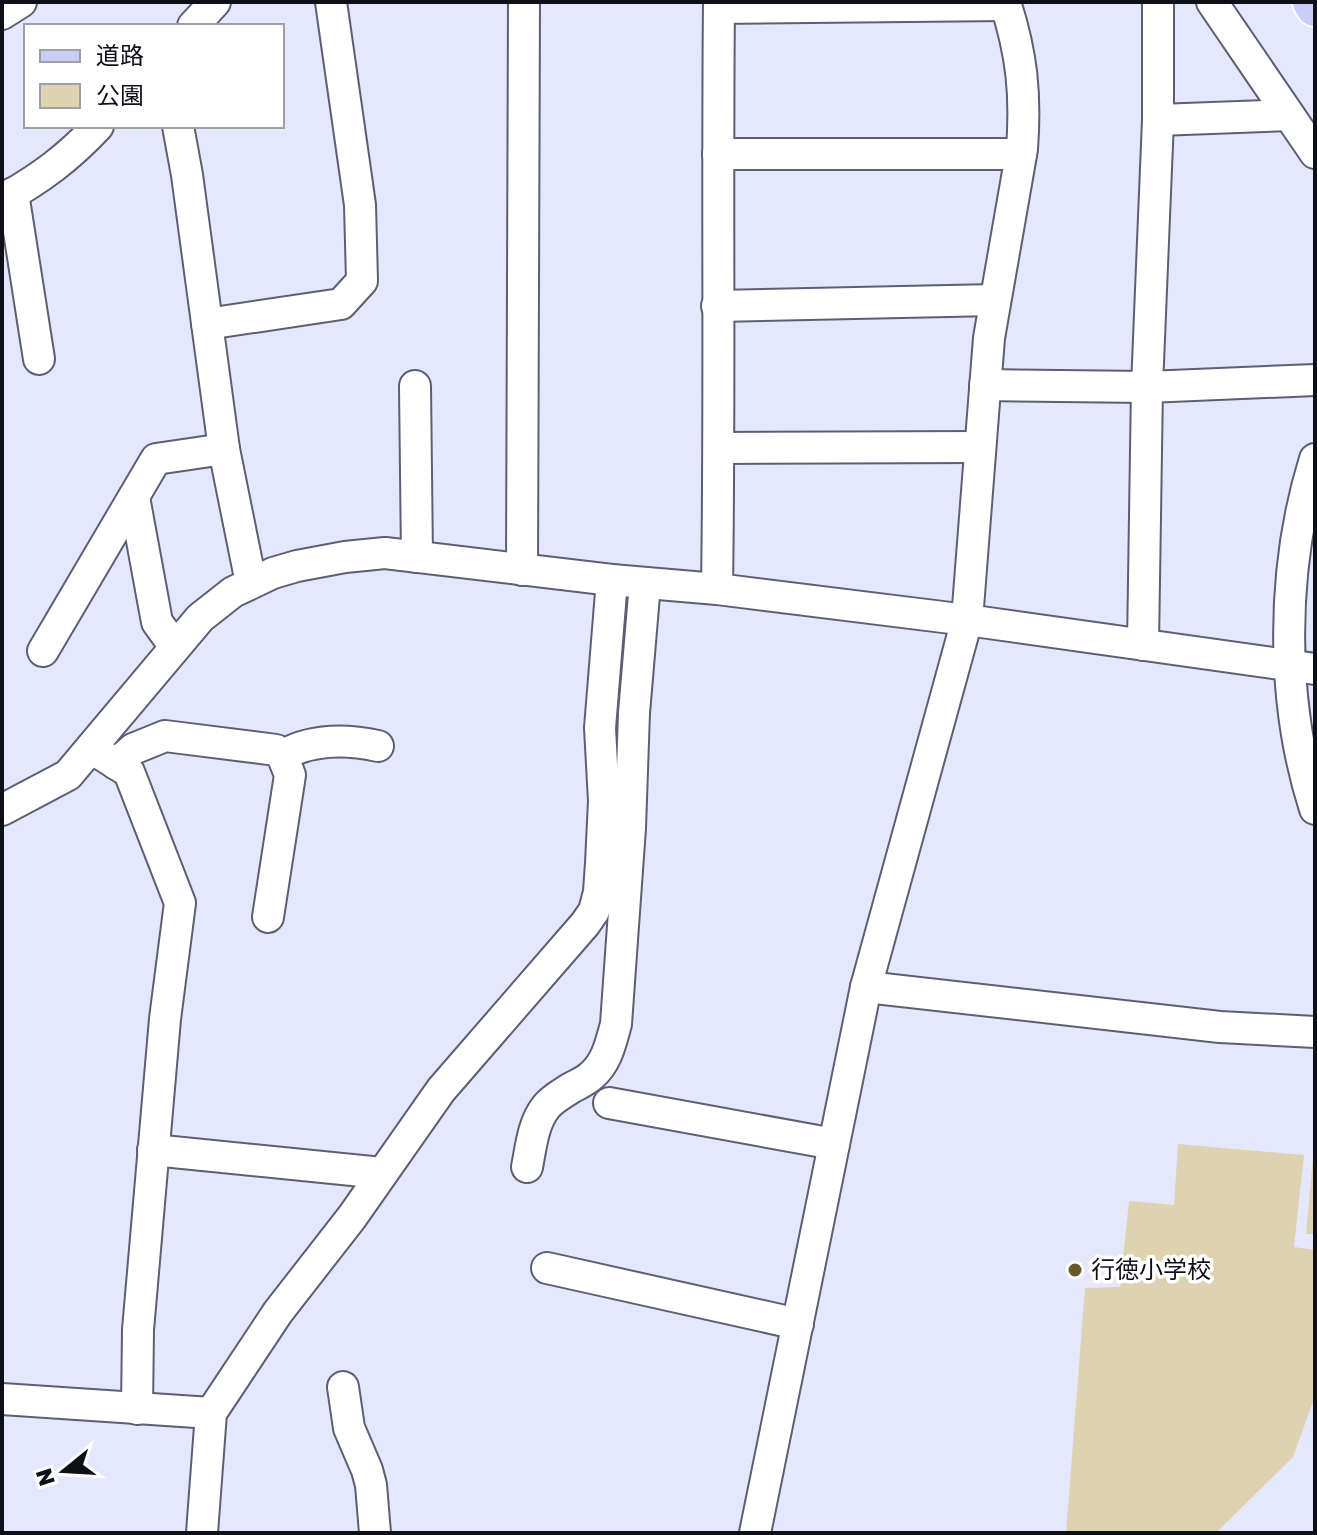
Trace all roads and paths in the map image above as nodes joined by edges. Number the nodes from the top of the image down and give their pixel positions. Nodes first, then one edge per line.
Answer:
1 (21, 2) edge
2 (215, 2) edge
3 (331, 2) edge
4 (524, 2) edge
5 (1158, 2) edge
6 (1212, 2) edge
7 (1312, 2) edge
8 (1006, 3) edge
9 (719, 5) edge
10 (1315, 7) edge
11 (2, 14) edge
12 (195, 24) edge
13 (1289, 115) junction
14 (1158, 120) junction
15 (96, 128) edge
16 (178, 128) edge
17 (1315, 153) edge
18 (718, 154) junction
19 (1021, 154) junction
20 (8, 197) edge
21 (995, 300) junction
22 (717, 306) junction
23 (207, 324) junction
24 (39, 359) dead end
25 (1315, 380) edge
26 (985, 385) junction
27 (415, 386) dead end
28 (1147, 387) junction
29 (980, 447) junction
30 (719, 448) junction
31 (224, 449) junction
32 (1315, 459) edge
33 (134, 497) junction
34 (417, 557) junction
35 (522, 570) junction
36 (612, 580) junction
37 (251, 583) junction
38 (645, 583) junction
39 (717, 589) junction
40 (967, 620) junction
41 (1143, 645) junction
42 (175, 647) junction
43 (43, 651) dead end
44 (1302, 668) edge
45 (378, 746) dead end
46 (283, 755) junction
47 (104, 756) junction
48 (1315, 809) edge
49 (2, 810) edge
50 (268, 917) dead end
51 (866, 987) junction
52 (1315, 1032) edge
53 (609, 1103) dead end
54 (834, 1144) junction
55 (153, 1150) junction
56 (527, 1167) dead end
57 (382, 1173) junction
58 (547, 1268) dead end
59 (798, 1324) junction
60 (343, 1387) dead end
61 (2, 1399) edge
62 (137, 1409) junction
63 (211, 1413) junction
64 (202, 1533) edge
65 (375, 1533) edge
66 (755, 1533) edge

1 - 11 street
2 - 12 street
3 - 23 street
4 - 35 street
5 - 14 street
6 - 13 street
7 - 10 main road
8 - 9 street
8 - 19 street
9 - 18 street
13 - 14 street
13 - 17 street
14 - 28 street
15 - 20 street
16 - 23 street
18 - 19 street
18 - 22 street
19 - 21 street
20 - 24 street
21 - 22 street
21 - 26 street
22 - 30 street
23 - 31 street
25 - 28 street
26 - 28 street
26 - 29 street
27 - 34 street
28 - 41 street
29 - 30 street
29 - 40 street
30 - 39 street
31 - 33 street
31 - 37 street
32 - 44 street
33 - 42 street
33 - 43 street
34 - 35 street
34 - 37 street
35 - 36 street
36 - 38 street
36 - 57 street
37 - 42 street
38 - 39 street
38 - 56 street
39 - 40 street
40 - 41 street
40 - 51 street
41 - 44 street
42 - 47 street
44 - 48 street
45 - 46 street
46 - 47 street
46 - 50 street
47 - 49 street
47 - 55 street
51 - 52 street
51 - 54 street
53 - 54 street
54 - 59 street
55 - 57 street
55 - 62 street
57 - 63 street
58 - 59 street
59 - 66 street
60 - 65 street
61 - 62 street
62 - 63 street
63 - 64 street

